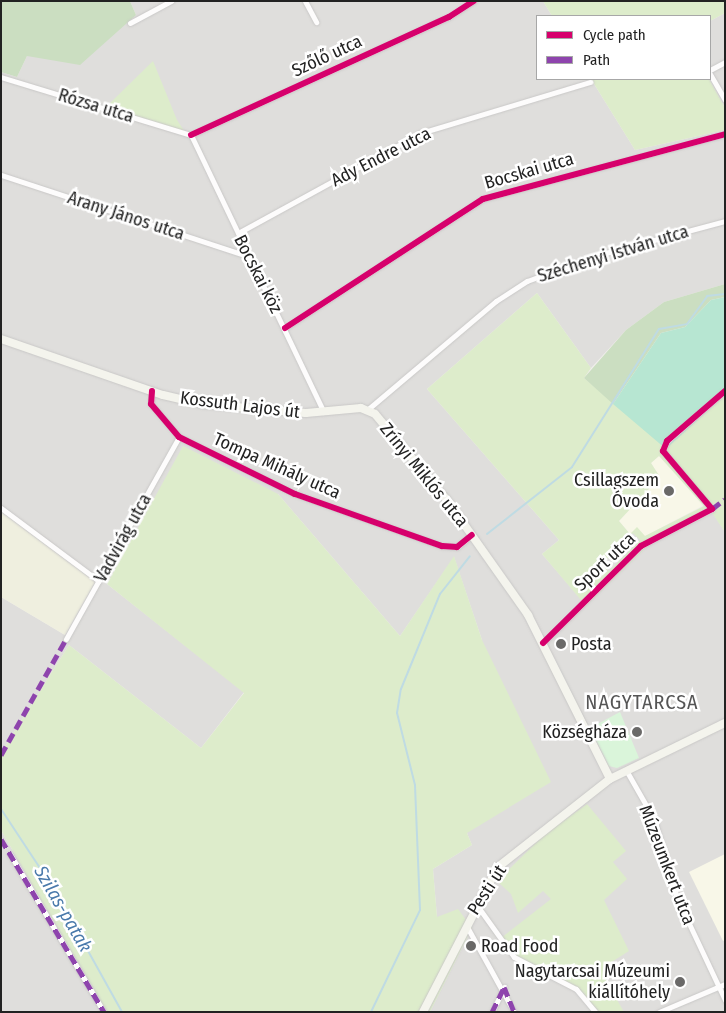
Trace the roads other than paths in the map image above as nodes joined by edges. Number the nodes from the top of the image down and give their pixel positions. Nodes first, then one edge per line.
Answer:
1 (171, 1) edge
2 (305, 1) edge
3 (474, 1) edge
4 (130, 22) dead end
5 (316, 22) dead end
6 (725, 62) edge
7 (711, 69) edge
8 (711, 76) edge
9 (1, 77) edge
10 (590, 82) dead end
11 (725, 100) edge
12 (725, 134) edge
13 (191, 135) junction
14 (1, 175) edge
15 (725, 221) edge
16 (238, 233) junction
17 (250, 257) junction
18 (285, 328) junction
19 (1, 339) edge
20 (152, 391) junction
21 (725, 391) edge
22 (367, 410) junction
23 (324, 412) junction
24 (180, 437) junction
25 (1, 508) edge
26 (474, 537) junction
27 (99, 581) junction
28 (66, 639) dead end
29 (543, 643) junction
30 (725, 723) edge
31 (626, 770) junction
32 (610, 778) junction
33 (10, 854) dead end
34 (476, 904) junction
35 (466, 925) junction
36 (723, 985) edge
37 (504, 987) junction
38 (725, 1000) edge
39 (104, 1012) edge
40 (423, 1012) edge
41 (492, 1012) edge
42 (514, 1012) edge
43 (595, 1012) edge
44 (660, 1012) edge

1 - 4 street
2 - 5 street
3 - 13 street, Szőlő utca
6 - 7 street
8 - 11 street
9 - 13 street, Rózsa utca
10 - 16 street, Ady Endre utca
12 - 18 street, Bocskai utca
13 - 16 street, Bocskai köz
14 - 17 street, Arany János utca
15 - 22 street, Széchenyi István utca
16 - 17 street, Bocskai köz
17 - 18 street, Bocskai köz
18 - 23 street, Bocskai köz
19 - 20 main road, Kossuth Lajos út
20 - 23 main road, Kossuth Lajos út
20 - 24 street, Tompa Mihály utca
21 - 29 street, Sport utca
22 - 23 main road, Kossuth Lajos út
22 - 26 main road, Zrínyi Miklós utca
24 - 26 street, Tompa Mihály utca
24 - 27 street, Vadvirág utca
25 - 27 street
26 - 29 main road, Zrínyi Miklós utca
27 - 28 street, Vadvirág utca
29 - 32 main road, Zrínyi Miklós utca
30 - 31 main road, Pesti út
31 - 32 main road, Pesti út
31 - 36 street, Múzeumkert utca
32 - 34 main road, Pesti út
33 - 39 street
34 - 35 main road, Pesti út
34 - 43 street
35 - 37 street
35 - 40 main road, Pesti út
36 - 38 street, Múzeumkert utca
36 - 44 street
37 - 41 street
37 - 42 street

